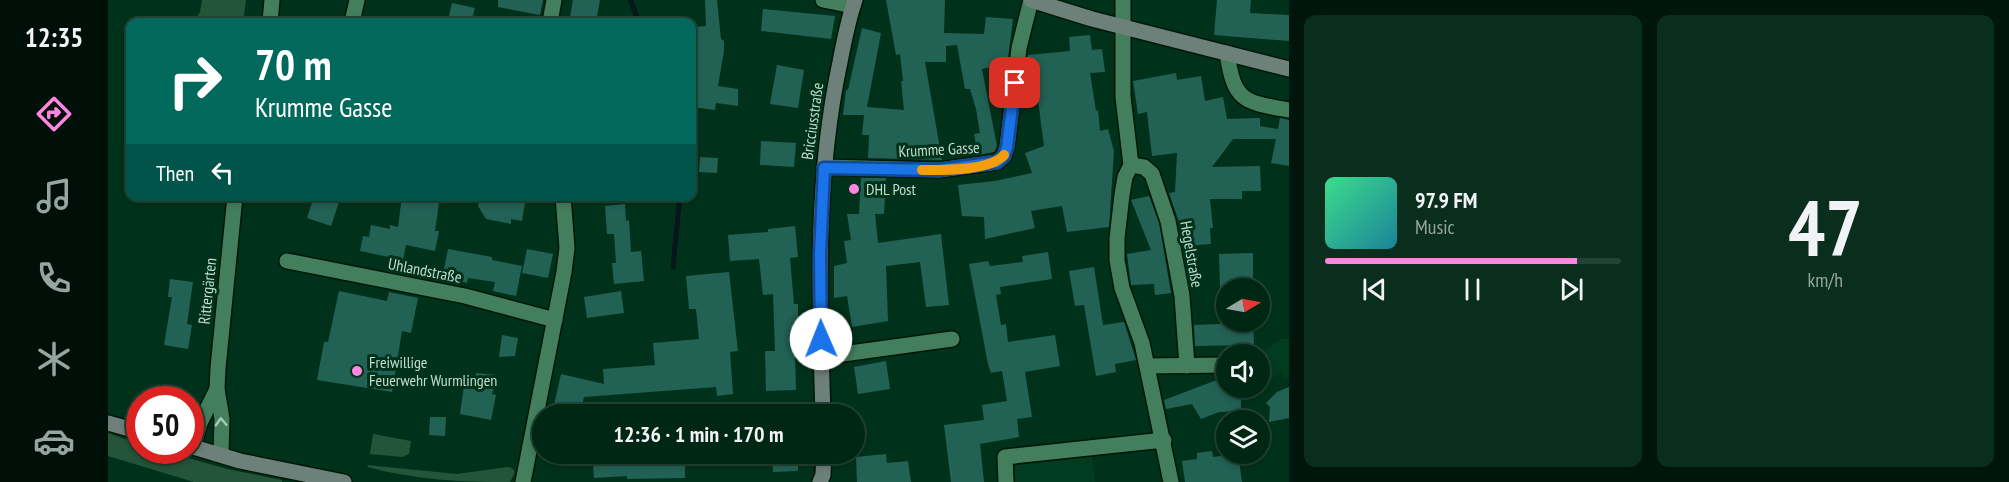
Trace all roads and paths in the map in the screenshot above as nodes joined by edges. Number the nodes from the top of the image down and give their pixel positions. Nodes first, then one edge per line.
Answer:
1 (272, 0) edge
2 (357, 0) edge
3 (554, 0) edge
4 (823, 0) edge
5 (1031, 0) edge
6 (1123, 0) edge
7 (854, 3) edge
8 (270, 18) edge
9 (353, 18) edge
10 (551, 18) edge
11 (1124, 28) junction
12 (1227, 53) junction
13 (1289, 69) edge
14 (1289, 110) edge
15 (1131, 165) junction
16 (824, 168) junction
17 (235, 201) edge
18 (562, 201) edge
19 (287, 261) dead end
20 (555, 320) junction
21 (952, 339) dead end
22 (821, 357) junction
23 (1216, 365) edge
24 (1147, 366) junction
25 (1186, 366) junction
26 (217, 389) junction
27 (823, 404) edge
28 (204, 415) edge
29 (108, 423) edge
30 (126, 428) edge
31 (1164, 440) junction
32 (204, 449) edge
33 (221, 454) junction
34 (824, 464) edge
35 (344, 482) edge
36 (523, 482) edge
37 (820, 482) edge
38 (1006, 482) edge
39 (1172, 482) edge

1 - 8 street
2 - 9 street
3 - 10 street
4 - 7 street
5 - 11 main road
5 - 16 street, Krumme Gasse
6 - 11 street
7 - 16 main road, Bricciusstraße
11 - 12 main road
11 - 15 street
12 - 13 main road
12 - 14 street
15 - 24 street
15 - 25 street, Hegelstraße
16 - 22 main road, Bricciusstraße
17 - 26 street, Rittergärten
18 - 20 street
19 - 20 street, Uhlandstraße
20 - 36 street
21 - 22 street
22 - 27 main road, Bricciusstraße
23 - 25 street
24 - 25 street
24 - 31 street
26 - 28 street, Rittergärten
33 -> 26 street, Rittergärten
29 - 30 main road
31 - 38 street
31 - 39 street
32 - 33 main road
33 - 35 main road
34 - 37 main road

